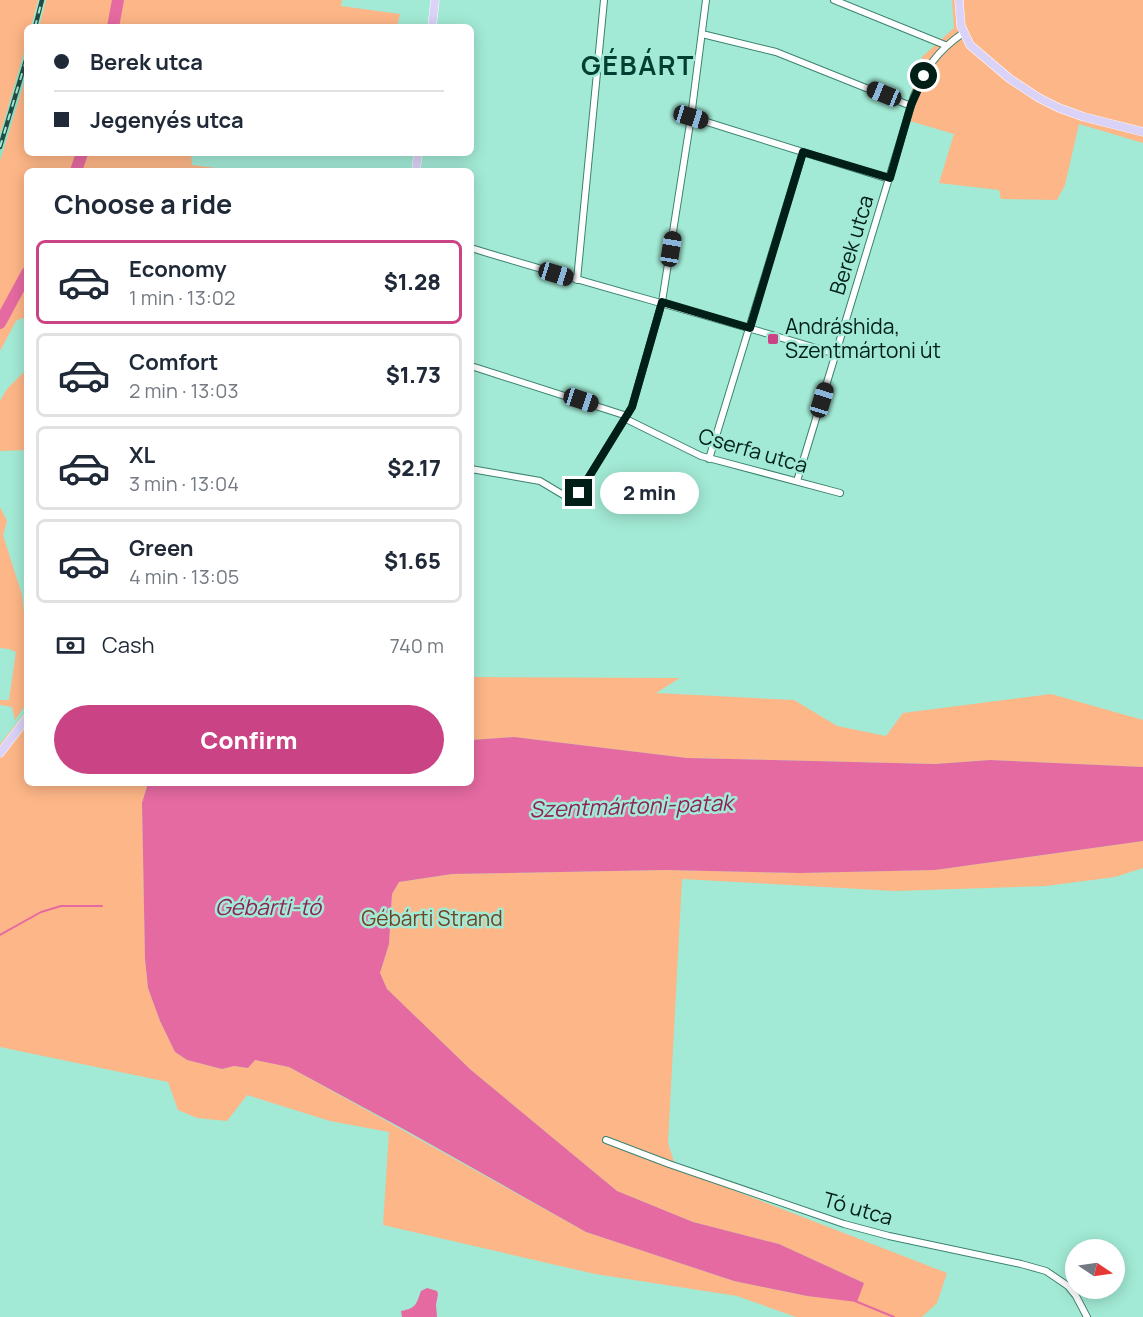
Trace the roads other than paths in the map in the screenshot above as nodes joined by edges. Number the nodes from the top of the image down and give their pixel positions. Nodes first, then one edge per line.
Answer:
1 (435, 0) edge
2 (604, 0) edge
3 (706, 0) edge
4 (834, 0) edge
5 (959, 0) edge
6 (432, 24) edge
7 (963, 33) junction
8 (702, 34) junction
9 (945, 45) junction
10 (911, 105) junction
11 (691, 117) junction
12 (1143, 132) edge
13 (803, 152) junction
14 (890, 178) junction
15 (474, 249) edge
16 (577, 280) junction
17 (662, 302) junction
18 (750, 328) junction
19 (836, 354) junction
20 (474, 367) edge
21 (626, 417) junction
22 (710, 459) junction
23 (474, 470) edge
24 (797, 482) junction
25 (840, 493) dead end
26 (24, 722) edge
27 (0, 753) edge
28 (606, 1140) dead end
29 (1087, 1317) edge

1 - 6 main road
2 - 16 street
3 - 8 street
4 - 9 street
5 - 7 main road
7 - 9 street, Berek utca
7 - 12 main road
8 - 10 street
8 - 11 street
9 - 10 street, Berek utca
10 - 14 street, Berek utca
11 - 13 street
11 - 17 street
13 - 14 street
13 - 18 street
14 - 19 street, Berek utca
15 - 16 street
16 - 17 street
17 - 18 street
17 - 21 street
18 - 19 street
18 - 22 street
19 - 24 street, Berek utca
20 - 21 street, Cserfa utca
21 - 22 street, Cserfa utca
21 - 23 street
22 - 24 street, Cserfa utca
24 - 25 street, Cserfa utca
26 - 27 main road
28 - 29 street, Tó utca

